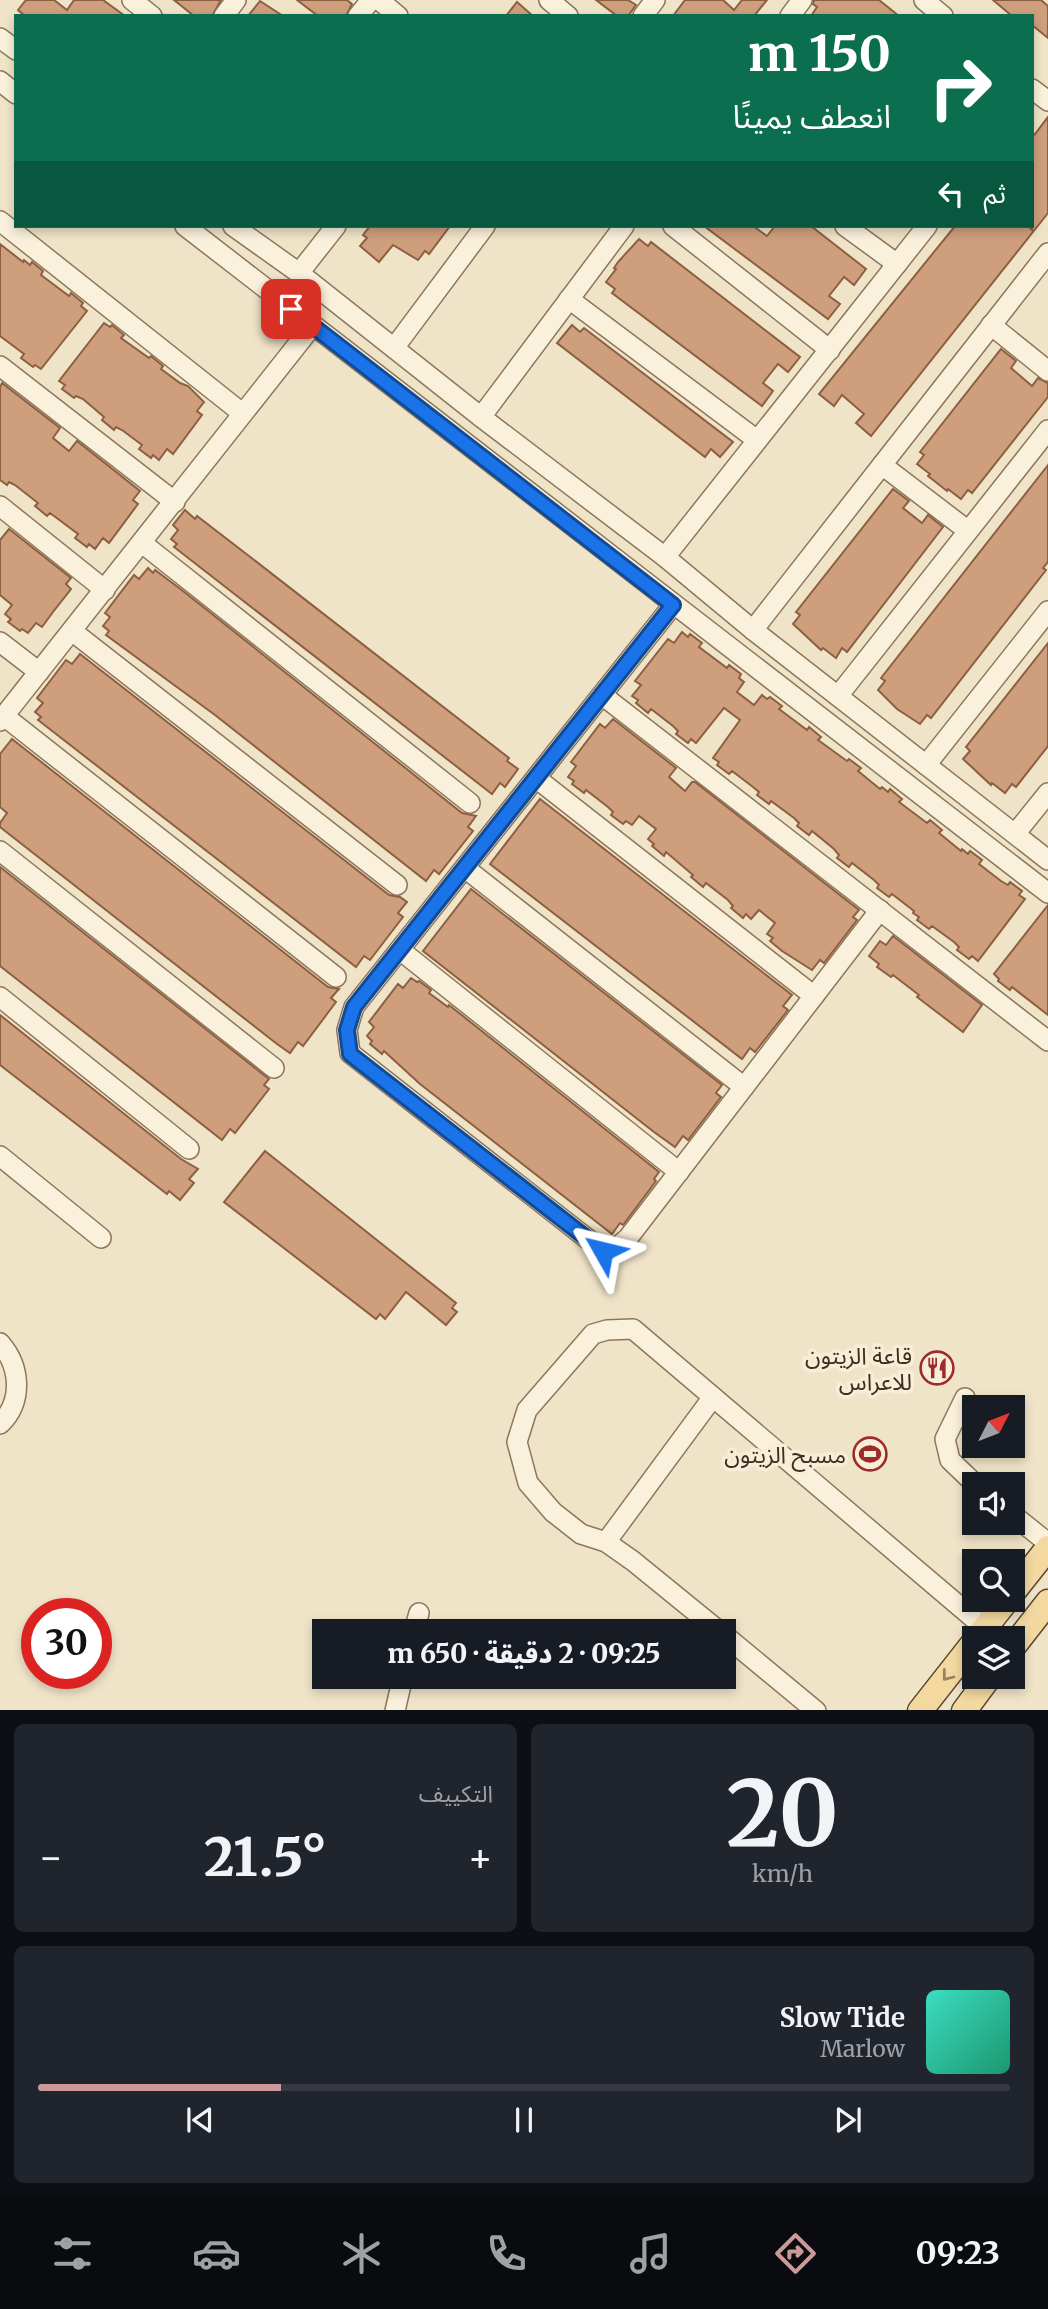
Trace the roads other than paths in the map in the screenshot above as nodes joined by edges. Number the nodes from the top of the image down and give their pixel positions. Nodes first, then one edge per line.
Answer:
1 (132, 0) edge
2 (236, 0) edge
3 (371, 0) edge
4 (379, 0) edge
5 (549, 0) edge
6 (924, 0) edge
7 (150, 14) edge
8 (225, 14) edge
9 (360, 14) edge
10 (396, 14) edge
11 (566, 14) edge
12 (941, 14) edge
13 (0, 81) edge
14 (14, 92) edge
15 (0, 221) edge
16 (188, 228) edge
17 (236, 228) edge
18 (334, 228) edge
19 (484, 228) edge
20 (622, 228) edge
21 (676, 228) edge
22 (848, 228) edge
23 (925, 228) edge
24 (1048, 253) edge
25 (897, 264) junction
26 (299, 273) junction
27 (569, 299) junction
28 (313, 325) junction
29 (991, 325) junction
30 (394, 348) junction
31 (830, 350) junction
32 (0, 366) edge
33 (1048, 371) edge
34 (242, 412) junction
35 (481, 417) junction
36 (1048, 430) edge
37 (757, 440) junction
38 (882, 465) junction
39 (174, 502) junction
40 (0, 506) edge
41 (967, 530) junction
42 (142, 543) junction
43 (665, 557) junction
44 (105, 590) junction
45 (673, 605) junction
46 (1048, 611) edge
47 (753, 630) junction
48 (72, 631) junction
49 (0, 642) edge
50 (39, 672) junction
51 (602, 695) junction
52 (838, 696) junction
53 (2, 718) edge
54 (926, 765) junction
55 (536, 778) junction
56 (1048, 793) edge
57 (470, 803) dead end
58 (1015, 834) junction
59 (0, 850) edge
60 (1048, 860) edge
61 (465, 868) junction
62 (397, 886) dead end
63 (1048, 893) edge
64 (880, 910) junction
65 (400, 950) junction
66 (336, 977) dead end
67 (814, 996) junction
68 (0, 997) edge
69 (1048, 1041) edge
70 (274, 1068) dead end
71 (744, 1087) junction
72 (189, 1149) dead end
73 (0, 1156) edge
74 (680, 1172) junction
75 (101, 1238) dead end
76 (0, 1343) edge
77 (713, 1397) junction
78 (962, 1404) edge
79 (0, 1424) edge
80 (962, 1472) edge
81 (1025, 1526) edge
82 (606, 1542) junction
83 (1048, 1546) edge
84 (1025, 1576) edge
85 (1048, 1602) edge
86 (998, 1612) edge
87 (705, 1619) edge
88 (968, 1626) edge
89 (987, 1626) edge
90 (1025, 1632) edge
91 (736, 1644) edge
92 (962, 1657) edge
93 (400, 1689) edge
94 (980, 1689) edge
95 (395, 1710) edge
96 (816, 1710) edge
97 (920, 1710) edge
98 (964, 1710) edge

1 - 7 street
2 - 8 street
3 - 9 street
4 - 10 street
5 - 11 street
6 - 12 street
13 - 14 street
15 - 34 street
16 - 28 street
17 - 26 street
18 - 26 street
19 - 30 street
20 - 27 street
21 - 31 street
22 - 25 street
23 - 25 street
24 - 29 street
25 - 31 street
26 - 30 street
27 - 35 street
27 - 37 street
28 - 34 street
28 - 45 street
29 - 33 street
29 - 38 street
30 - 35 street
31 - 37 street
32 - 39 street
34 - 39 street
35 - 43 street
36 - 41 street
37 - 43 street
38 - 41 street
38 - 47 street
39 - 42 street
40 - 44 street
41 - 52 street
42 - 44 street
42 - 57 street
43 - 47 street
44 - 48 street
45 - 51 street
45 - 63 street
46 - 54 street
47 - 52 street
48 - 50 street
48 - 62 street
49 - 50 street
50 - 53 street
51 - 55 street
51 - 64 street
52 - 54 street
53 - 66 street
54 - 58 street
55 - 61 street
55 - 67 street
56 - 58 street
58 - 60 street
59 - 70 street
61 - 65 street
61 - 71 street
64 - 67 street
64 - 69 street
65 - 74 street
65 - 74 street
67 - 71 street
68 - 72 street
71 - 74 street
73 - 75 street
76 - 79 street
77 - 82 street
77 - 82 street
77 - 88 street
78 - 80 street
81 - 83 street
82 - 87 street
83 - 84 main road
85 - 90 main road
86 - 89 main road
91 - 96 street
92 -> 97 main road
93 - 95 street
94 - 98 main road

